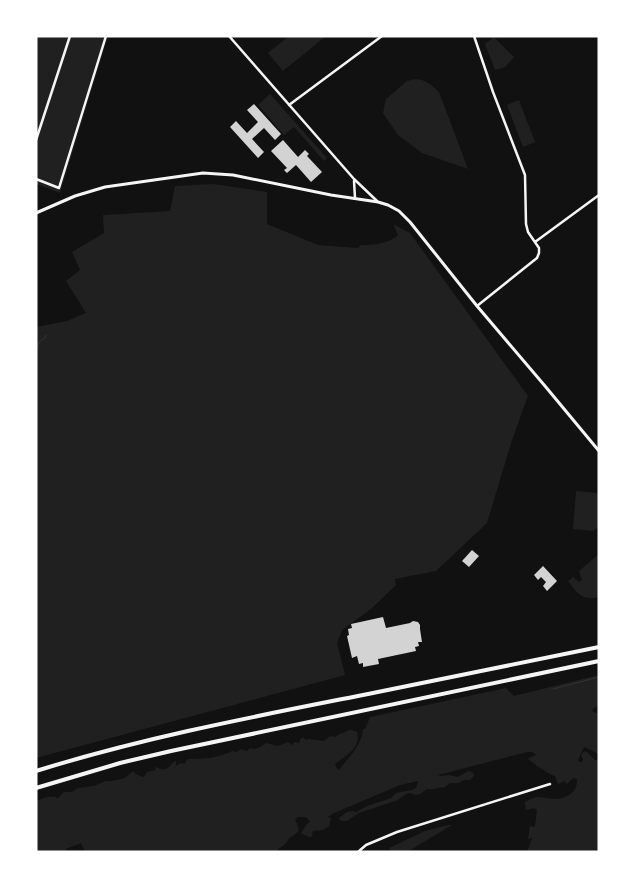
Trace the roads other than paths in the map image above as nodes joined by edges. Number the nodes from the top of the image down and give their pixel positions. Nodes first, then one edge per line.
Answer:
1 (70, 36) edge
2 (106, 36) edge
3 (229, 36) edge
4 (382, 36) edge
5 (474, 36) edge
6 (289, 105) junction
7 (36, 140) edge
8 (36, 179) edge
9 (354, 179) junction
10 (599, 195) edge
11 (355, 198) junction
12 (378, 202) junction
13 (36, 213) edge
14 (535, 242) junction
15 (477, 306) junction
16 (599, 451) edge
17 (599, 647) edge
18 (599, 661) edge
19 (36, 771) edge
20 (550, 784) dead end
21 (36, 788) edge
22 (358, 852) edge

1 - 7 street
2 - 8 street
3 - 6 street
4 - 6 street
5 - 14 street
6 - 9 street
9 - 11 street
9 - 12 street
10 - 14 street
11 - 12 street
11 - 13 street
12 - 15 street
14 - 15 street
15 - 16 street
17 - 19 highway
18 - 21 highway
20 - 22 street

